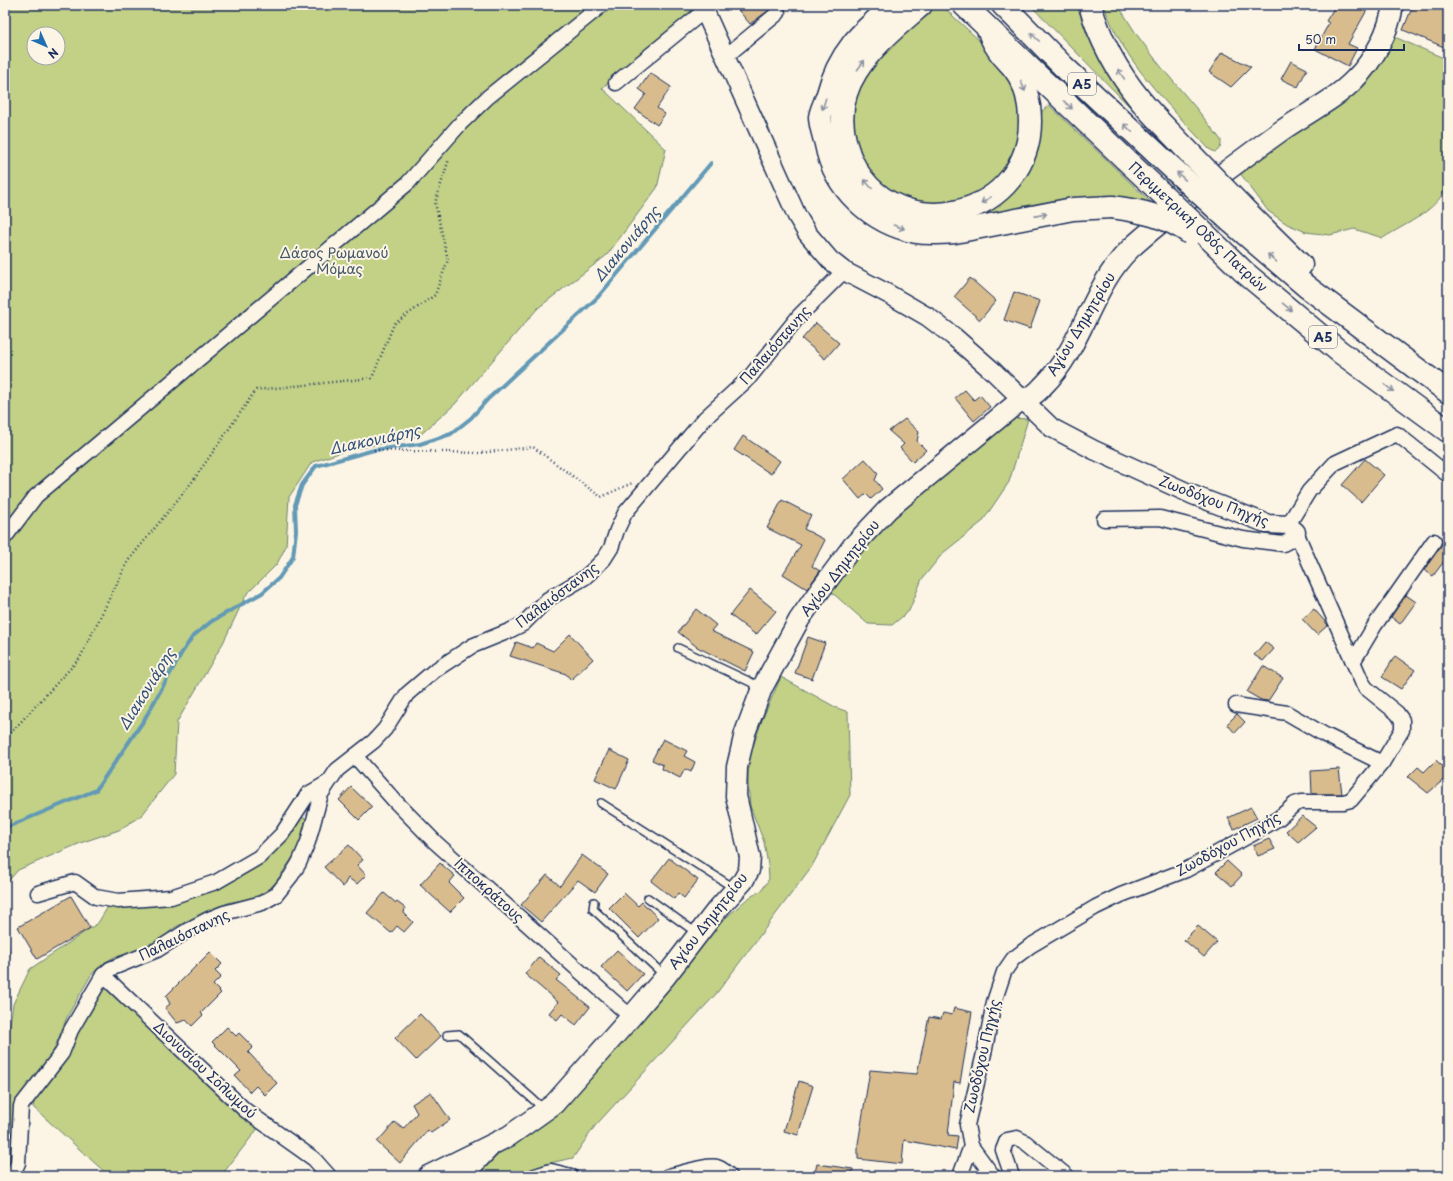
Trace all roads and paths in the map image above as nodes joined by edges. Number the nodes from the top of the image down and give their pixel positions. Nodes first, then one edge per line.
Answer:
1 (602, 5) edge
2 (893, 5) edge
3 (921, 5) edge
4 (964, 5) edge
5 (1090, 5) edge
6 (1393, 5) edge
7 (703, 8) edge
8 (1006, 8) edge
9 (778, 13) dead end
10 (988, 30) junction
11 (725, 57) junction
12 (616, 83) dead end
13 (451, 153) dead end
14 (1236, 214) junction
15 (1201, 236) junction
16 (844, 271) junction
17 (1448, 392) edge
18 (1022, 400) junction
19 (1448, 431) edge
20 (374, 450) dead end
21 (1448, 475) edge
22 (636, 481) dead end
23 (1104, 519) dead end
24 (1294, 531) junction
25 (5, 537) edge
26 (1434, 541) dead end
27 (678, 648) dead end
28 (1353, 662) junction
29 (762, 688) junction
30 (1236, 705) dead end
31 (5, 739) edge
32 (355, 756) junction
33 (1382, 762) junction
34 (327, 783) junction
35 (601, 803) dead end
36 (737, 890) junction
37 (38, 893) dead end
38 (648, 898) dead end
39 (594, 902) dead end
40 (698, 934) junction
41 (103, 976) junction
42 (666, 976) junction
43 (631, 1017) junction
44 (448, 1035) dead end
45 (545, 1110) junction
46 (500, 1140) junction
47 (971, 1146) junction
48 (12, 1176) edge
49 (329, 1176) edge
50 (428, 1176) edge
51 (466, 1176) edge
52 (535, 1176) edge
53 (571, 1176) edge
54 (668, 1176) edge
55 (730, 1176) edge
56 (960, 1176) edge
57 (993, 1176) edge
58 (1012, 1176) edge
59 (1067, 1176) edge

1 - 25 street
2 -> 15 highway, bridge
10 -> 3 highway
4 - 10 highway, Περιμετρική Οδός Πατρών / Α5
14 -> 5 highway, bridge
6 - 18 main road, Αγίου Δημητρίου
7 - 11 street, Ζωοδόχου Πηγής
7 - 12 street
14 -> 8 highway, Περιμετρική Οδός Πατρών / Α5, bridge
9 - 11 street
10 -> 15 highway, Περιμετρική Οδός Πατρών / Α5, bridge
11 - 16 street, Ζωοδόχου Πηγής
13 - 31 path
17 -> 14 highway, Περιμετρική Οδός Πατρών / Α5
15 -> 19 highway, Περιμετρική Οδός Πατρών / Α5
16 - 18 street, Ζωοδόχου Πηγής
16 - 32 street, Παλαιόστανης
18 - 24 street, Ζωοδόχου Πηγής
18 - 29 main road, Αγίου Δημητρίου
20 - 22 path
21 - 24 street
23 - 24 street
24 - 28 street, Ζωοδόχου Πηγής
26 - 28 street
27 - 29 lane
28 - 33 street, Ζωοδόχου Πηγής
29 - 36 main road, Αγίου Δημητρίου
30 - 33 street
32 - 34 street, Παλαιόστανης
32 - 43 street, Ιπποκράτους
33 - 47 street, Ζωοδόχου Πηγής
34 - 37 street
34 - 41 street, Παλαιόστανης
35 - 36 lane
36 - 40 main road, Αγίου Δημητρίου
38 - 40 lane
39 - 42 lane
40 - 42 main road, Αγίου Δημητρίου
41 - 48 street, Παλαιόστανης
41 - 49 street, Διονυσίου Σολωμού
42 - 43 main road, Αγίου Δημητρίου
43 - 45 main road, Αγίου Δημητρίου
44 - 45 lane
45 - 46 main road, Αγίου Δημητρίου
46 - 50 main road, Αγίου Δημητρίου
46 - 51 street
47 - 56 street
47 - 57 street
52 - 53 street
54 - 55 street
58 - 59 street

